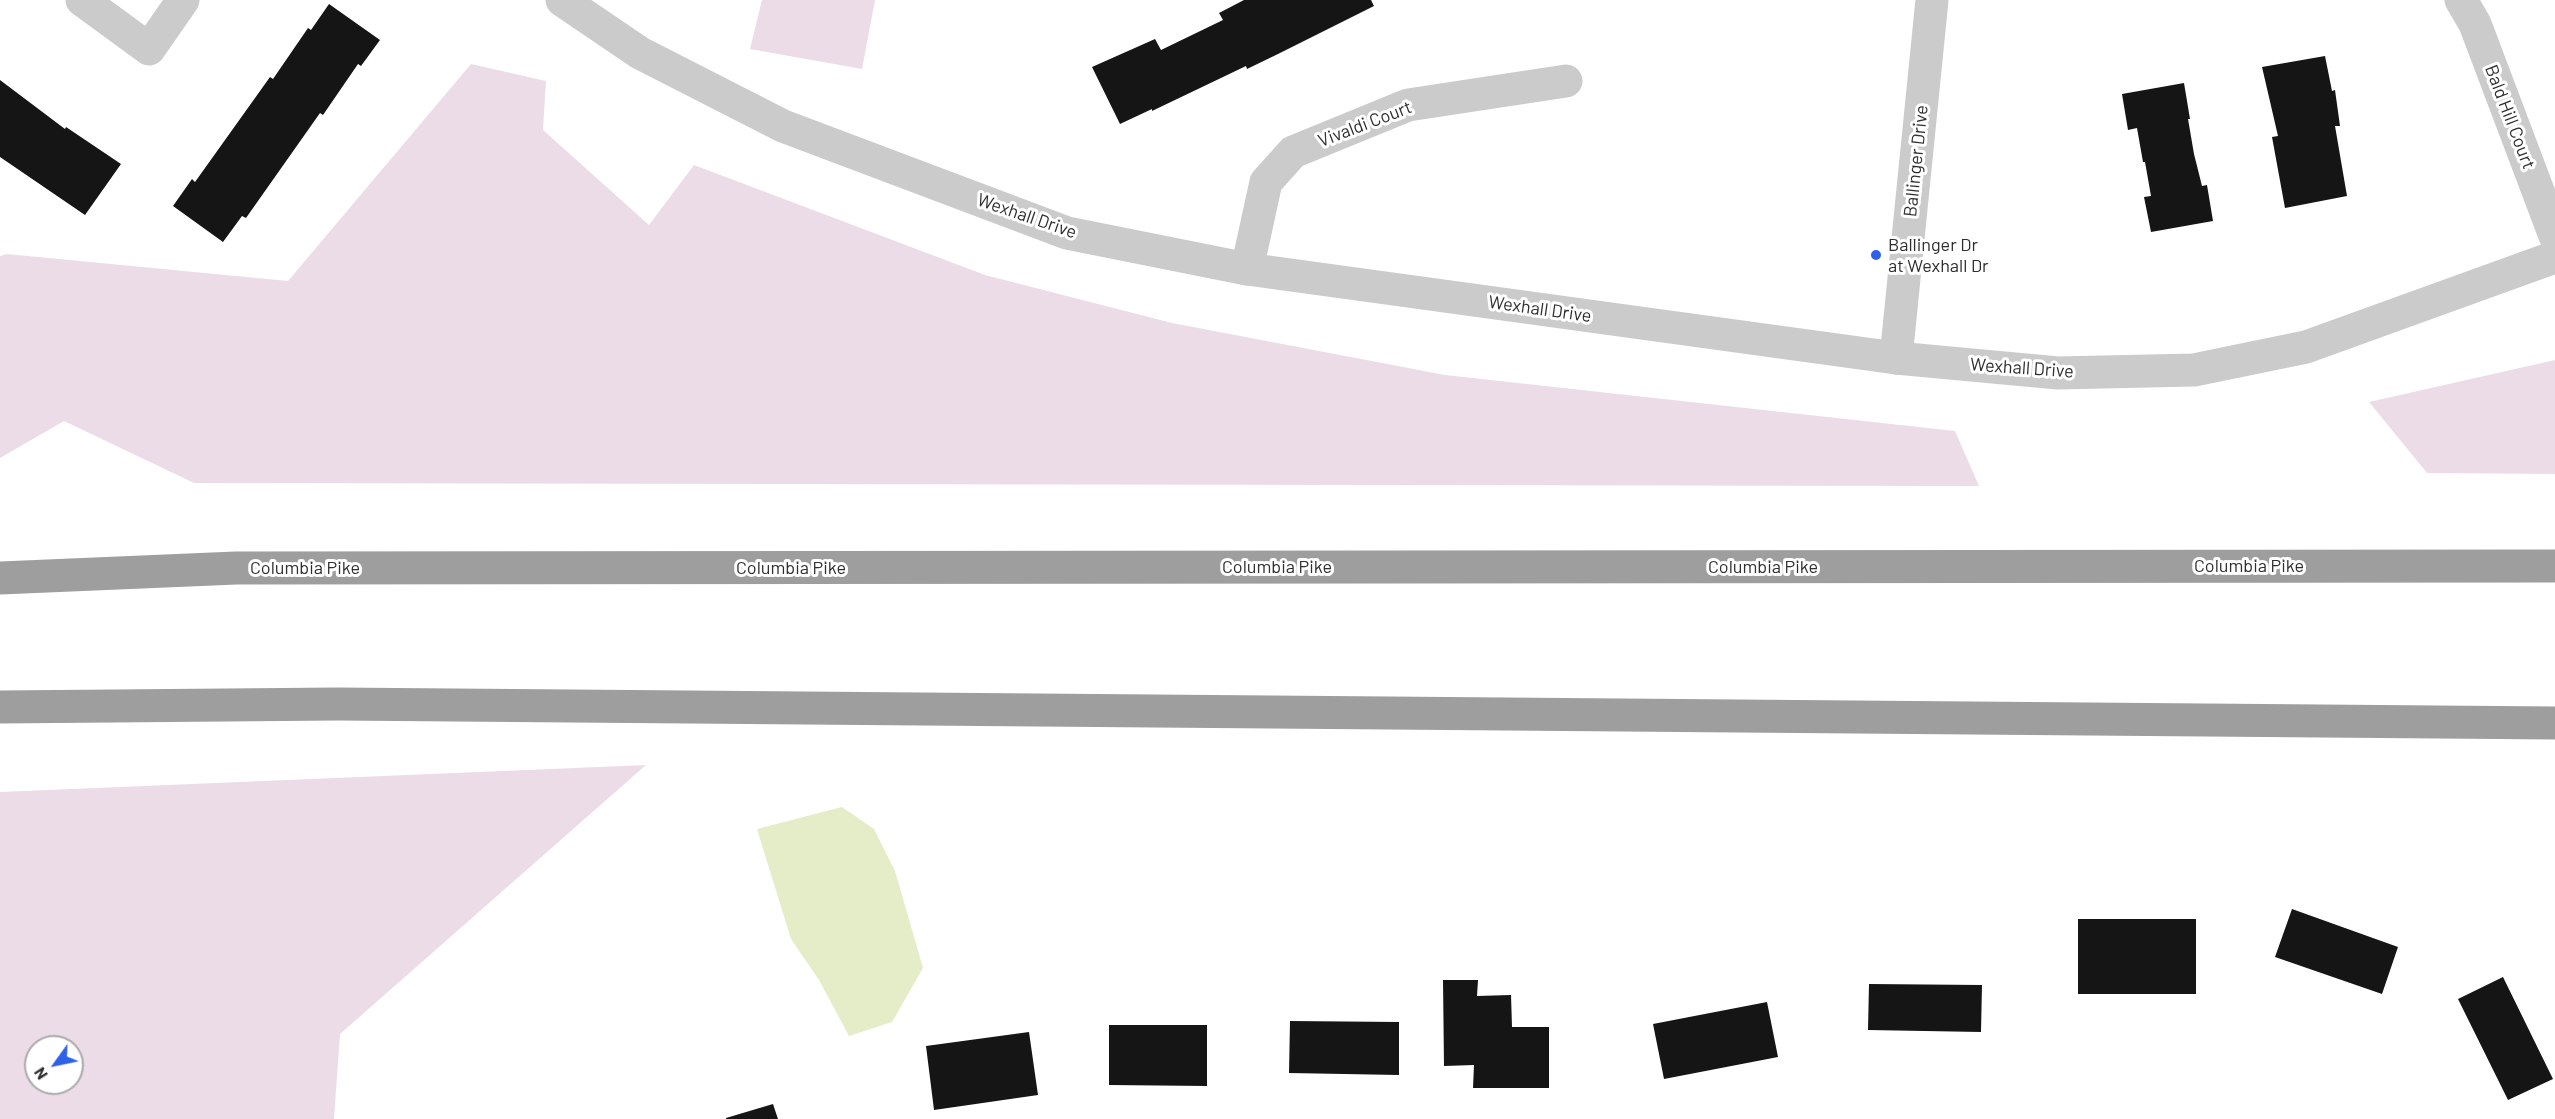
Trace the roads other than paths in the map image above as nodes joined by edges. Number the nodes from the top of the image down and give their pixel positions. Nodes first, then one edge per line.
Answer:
1 (82, 0) edge
2 (183, 0) edge
3 (562, 0) edge
4 (1932, 0) edge
5 (2461, 0) edge
6 (1566, 81) dead end
7 (2555, 236) edge
8 (2555, 257) edge
9 (1247, 269) junction
10 (1896, 357) junction
11 (2555, 566) edge
12 (0, 578) edge
13 (0, 707) edge
14 (2555, 723) edge

1 - 2 street
3 - 9 street, Wexhall Drive
4 - 10 street, Ballinger Drive
5 - 7 street, Bald Hill Court
6 - 9 street, Vivaldi Court
8 - 10 street, Wexhall Drive
9 - 10 street, Wexhall Drive
11 - 12 highway, Columbia Pike
13 - 14 highway

